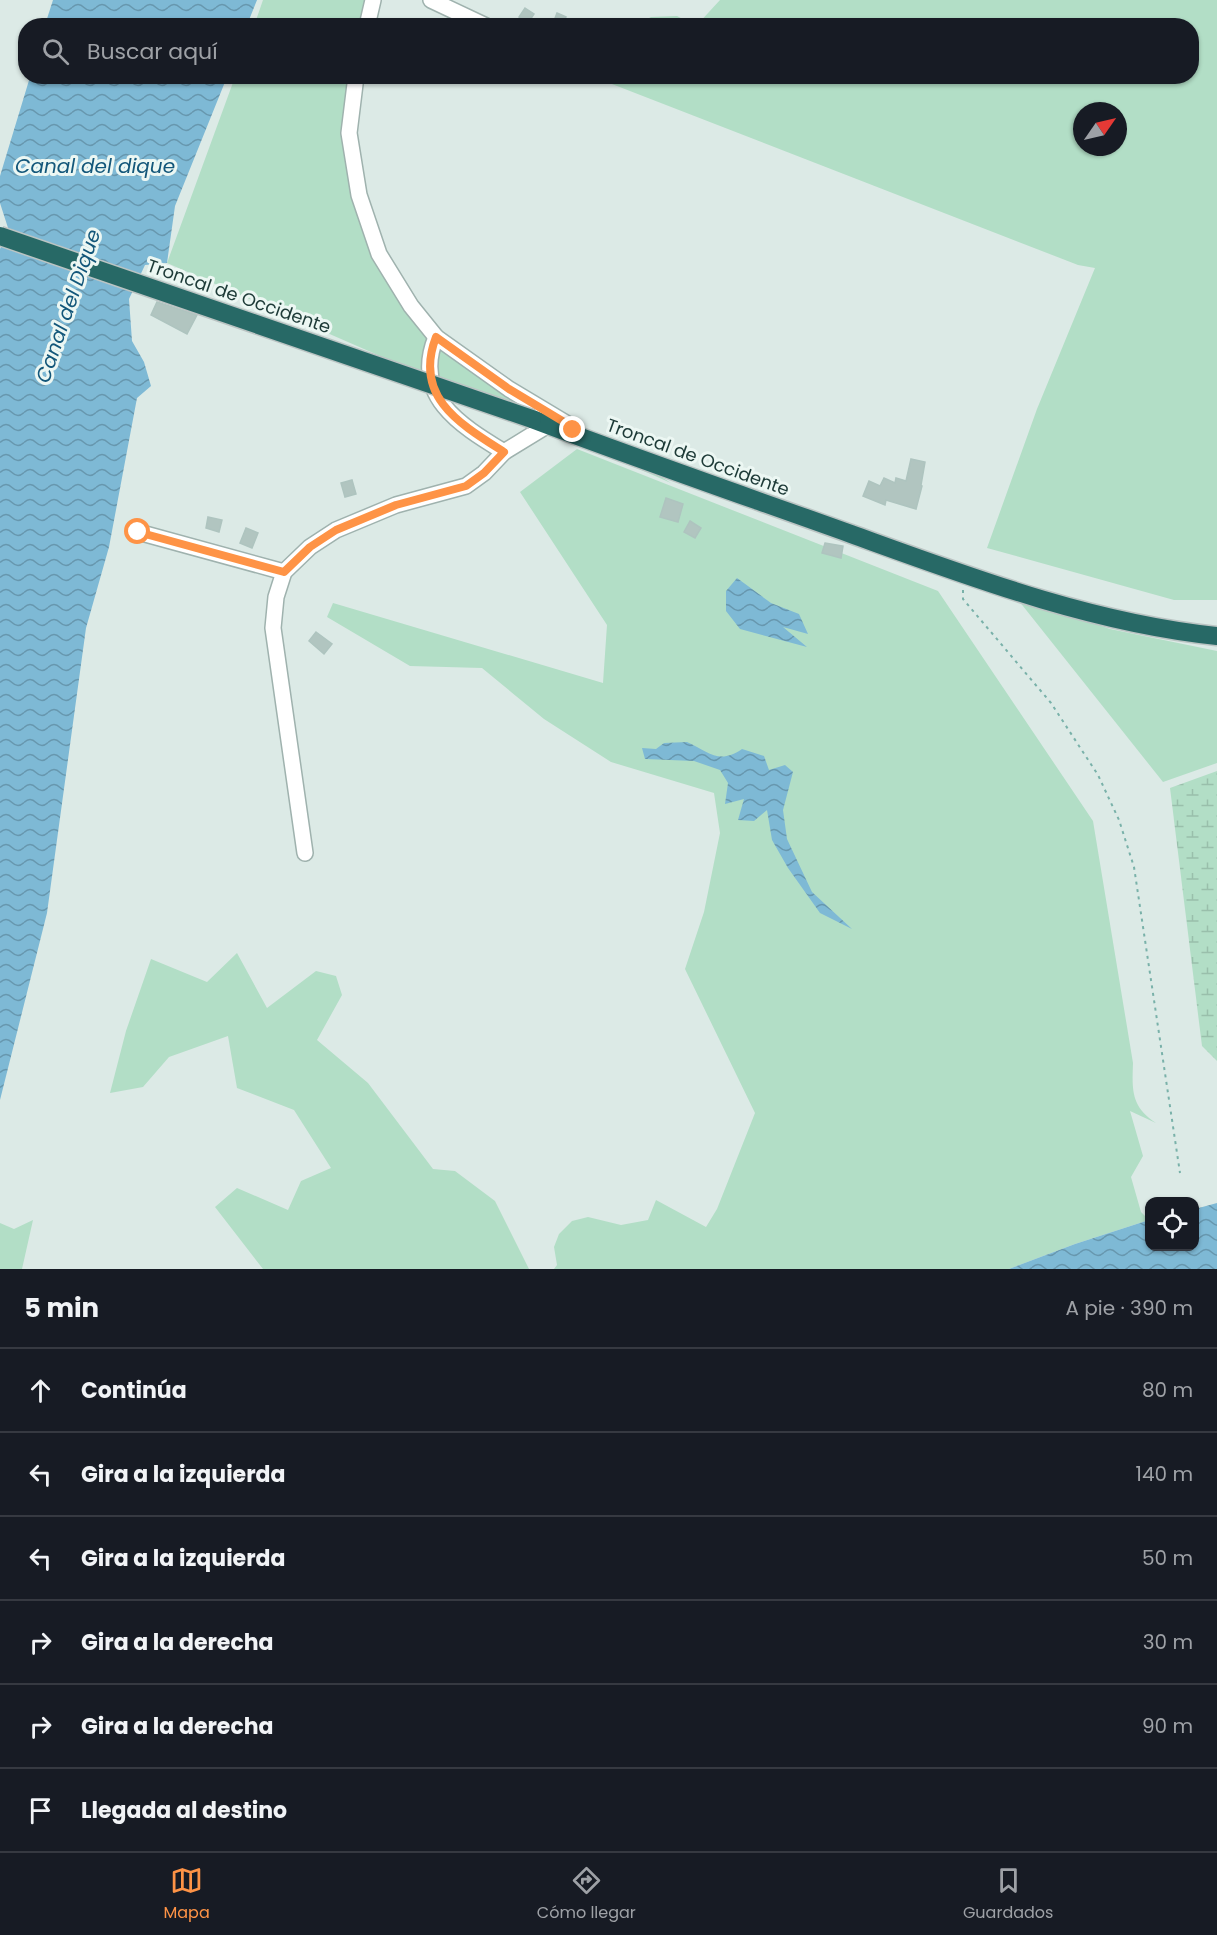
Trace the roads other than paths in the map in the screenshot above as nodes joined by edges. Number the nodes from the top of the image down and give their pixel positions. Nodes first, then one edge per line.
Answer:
1 (373, 0) edge
2 (431, 0) edge
3 (369, 18) edge
4 (469, 18) edge
5 (355, 84) edge
6 (0, 236) edge
7 (436, 337) junction
8 (540, 422) junction
9 (574, 435) junction
10 (504, 452) junction
11 (138, 532) dead end
12 (284, 572) junction
13 (1217, 636) edge
14 (305, 854) dead end

1 - 3 street
2 - 4 street
5 - 7 street
6 - 8 highway, Troncal de Occidente, bridge
7 - 9 street
7 - 10 street
8 - 9 highway, Troncal de Occidente
8 - 10 street
9 - 13 highway, Troncal de Occidente
10 - 12 street
11 - 12 street
12 - 14 street

